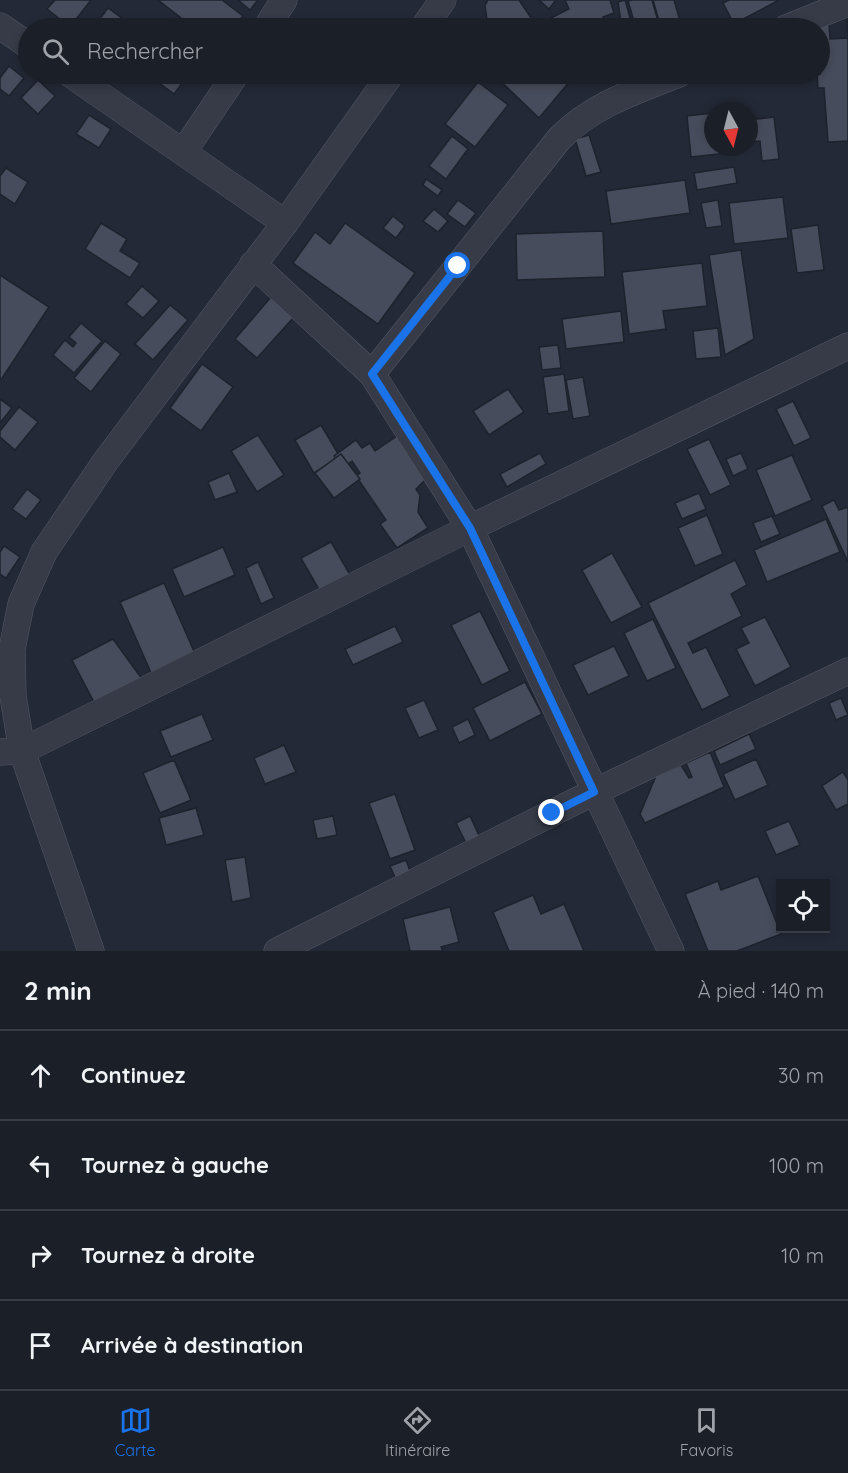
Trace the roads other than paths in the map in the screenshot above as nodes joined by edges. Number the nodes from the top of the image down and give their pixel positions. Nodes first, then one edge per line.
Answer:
1 (284, 0) edge
2 (443, 0) edge
3 (844, 2) edge
4 (272, 18) edge
5 (430, 18) edge
6 (808, 18) edge
7 (0, 26) edge
8 (18, 38) edge
9 (85, 84) edge
10 (229, 84) edge
11 (384, 84) edge
12 (654, 84) edge
13 (184, 151) junction
14 (285, 223) junction
15 (253, 264) junction
16 (848, 346) edge
17 (372, 374) junction
18 (470, 528) junction
19 (848, 671) edge
20 (11, 752) edge
21 (594, 792) junction
22 (91, 951) edge
23 (277, 951) edge
24 (671, 951) edge

1 - 4 street
2 - 5 street
3 - 6 street
7 - 8 street
9 - 13 street
10 - 13 street
11 - 14 street
12 - 17 street
13 - 14 street
14 - 15 street
15 - 17 street
15 - 20 street
16 - 18 street
17 - 18 street
18 - 20 street
18 - 21 street
19 - 21 street
20 - 22 street
21 - 23 street
21 - 24 street

